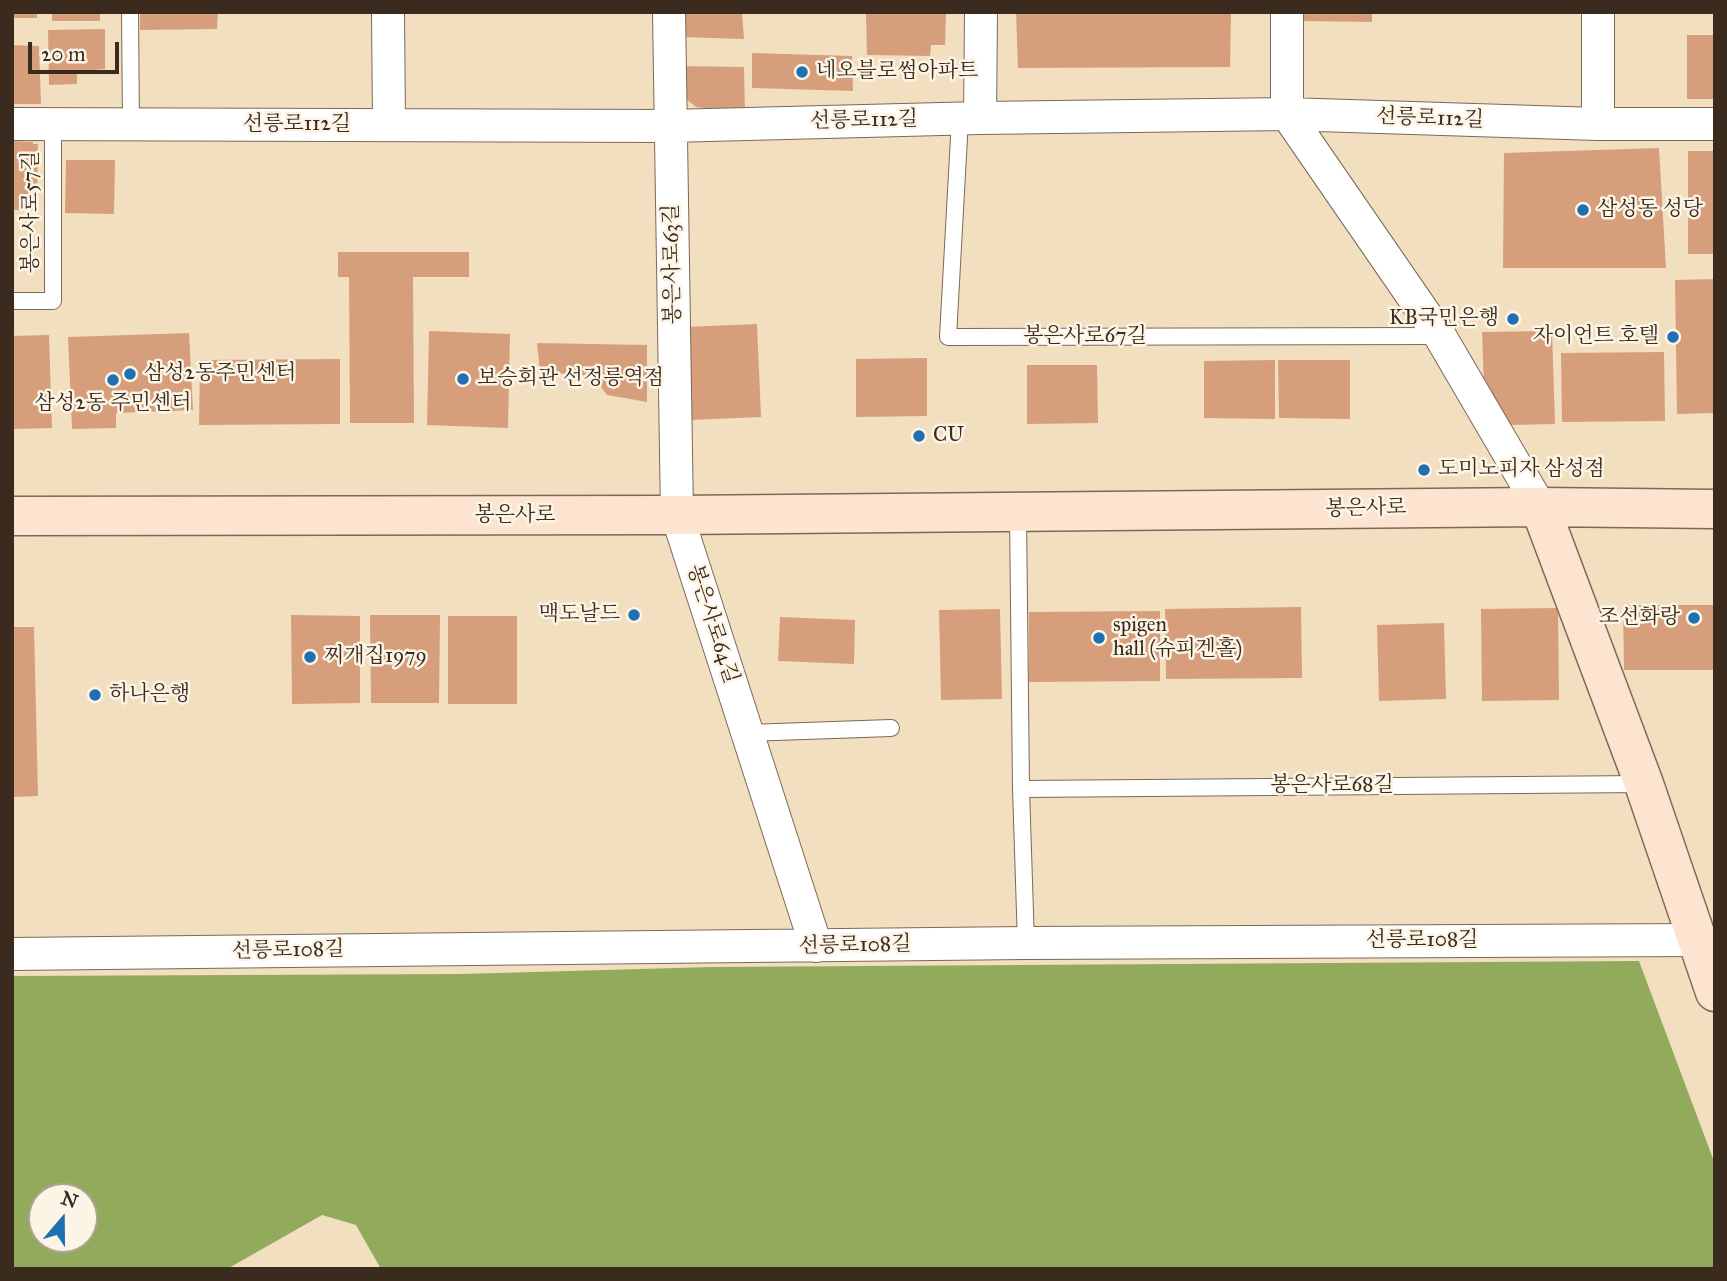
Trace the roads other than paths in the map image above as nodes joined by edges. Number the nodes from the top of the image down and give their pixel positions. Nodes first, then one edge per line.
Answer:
1 (130, 12) edge
2 (388, 12) edge
3 (669, 12) edge
4 (981, 12) edge
5 (1287, 12) edge
6 (1598, 12) edge
7 (1287, 114) junction
8 (970, 118) junction
9 (12, 124) edge
10 (53, 124) junction
11 (1598, 124) junction
12 (1715, 124) edge
13 (131, 125) junction
14 (389, 125) junction
15 (670, 126) junction
16 (12, 301) edge
17 (1440, 336) junction
18 (1540, 507) junction
19 (1715, 509) edge
20 (1018, 513) junction
21 (677, 515) junction
22 (12, 516) edge
23 (891, 728) dead end
24 (747, 733) junction
25 (1644, 784) junction
26 (1021, 789) junction
27 (1698, 940) junction
28 (1026, 943) junction
29 (816, 946) junction
30 (12, 954) edge
31 (1715, 992) edge

1 - 13 lane
2 - 14 street
3 - 15 street, 봉은사로63길
4 - 8 street
5 - 7 street
6 - 11 street
7 - 8 street, 선릉로112길
7 - 11 street, 선릉로112길
7 - 17 street
8 - 15 street, 선릉로112길
8 - 17 lane, 봉은사로67길
9 - 10 street, 선릉로112길
10 - 13 street, 선릉로112길
10 - 16 lane, 봉은사로57길
11 - 12 street, 선릉로112길
13 - 14 street, 선릉로112길
14 - 15 street, 선릉로112길
15 - 21 street, 봉은사로63길
17 - 18 street
18 - 19 main road, 봉은사로
18 - 20 main road, 봉은사로
18 - 25 main road
20 - 21 main road, 봉은사로
20 - 26 lane
21 - 22 main road, 봉은사로
21 - 24 street, 봉은사로64길
23 - 24 lane
24 - 29 street, 봉은사로64길
25 - 26 lane, 봉은사로68길
25 - 27 main road
26 - 28 lane
27 - 28 street, 선릉로108길
27 - 31 main road
28 - 29 street, 선릉로108길
29 - 30 street, 선릉로108길

